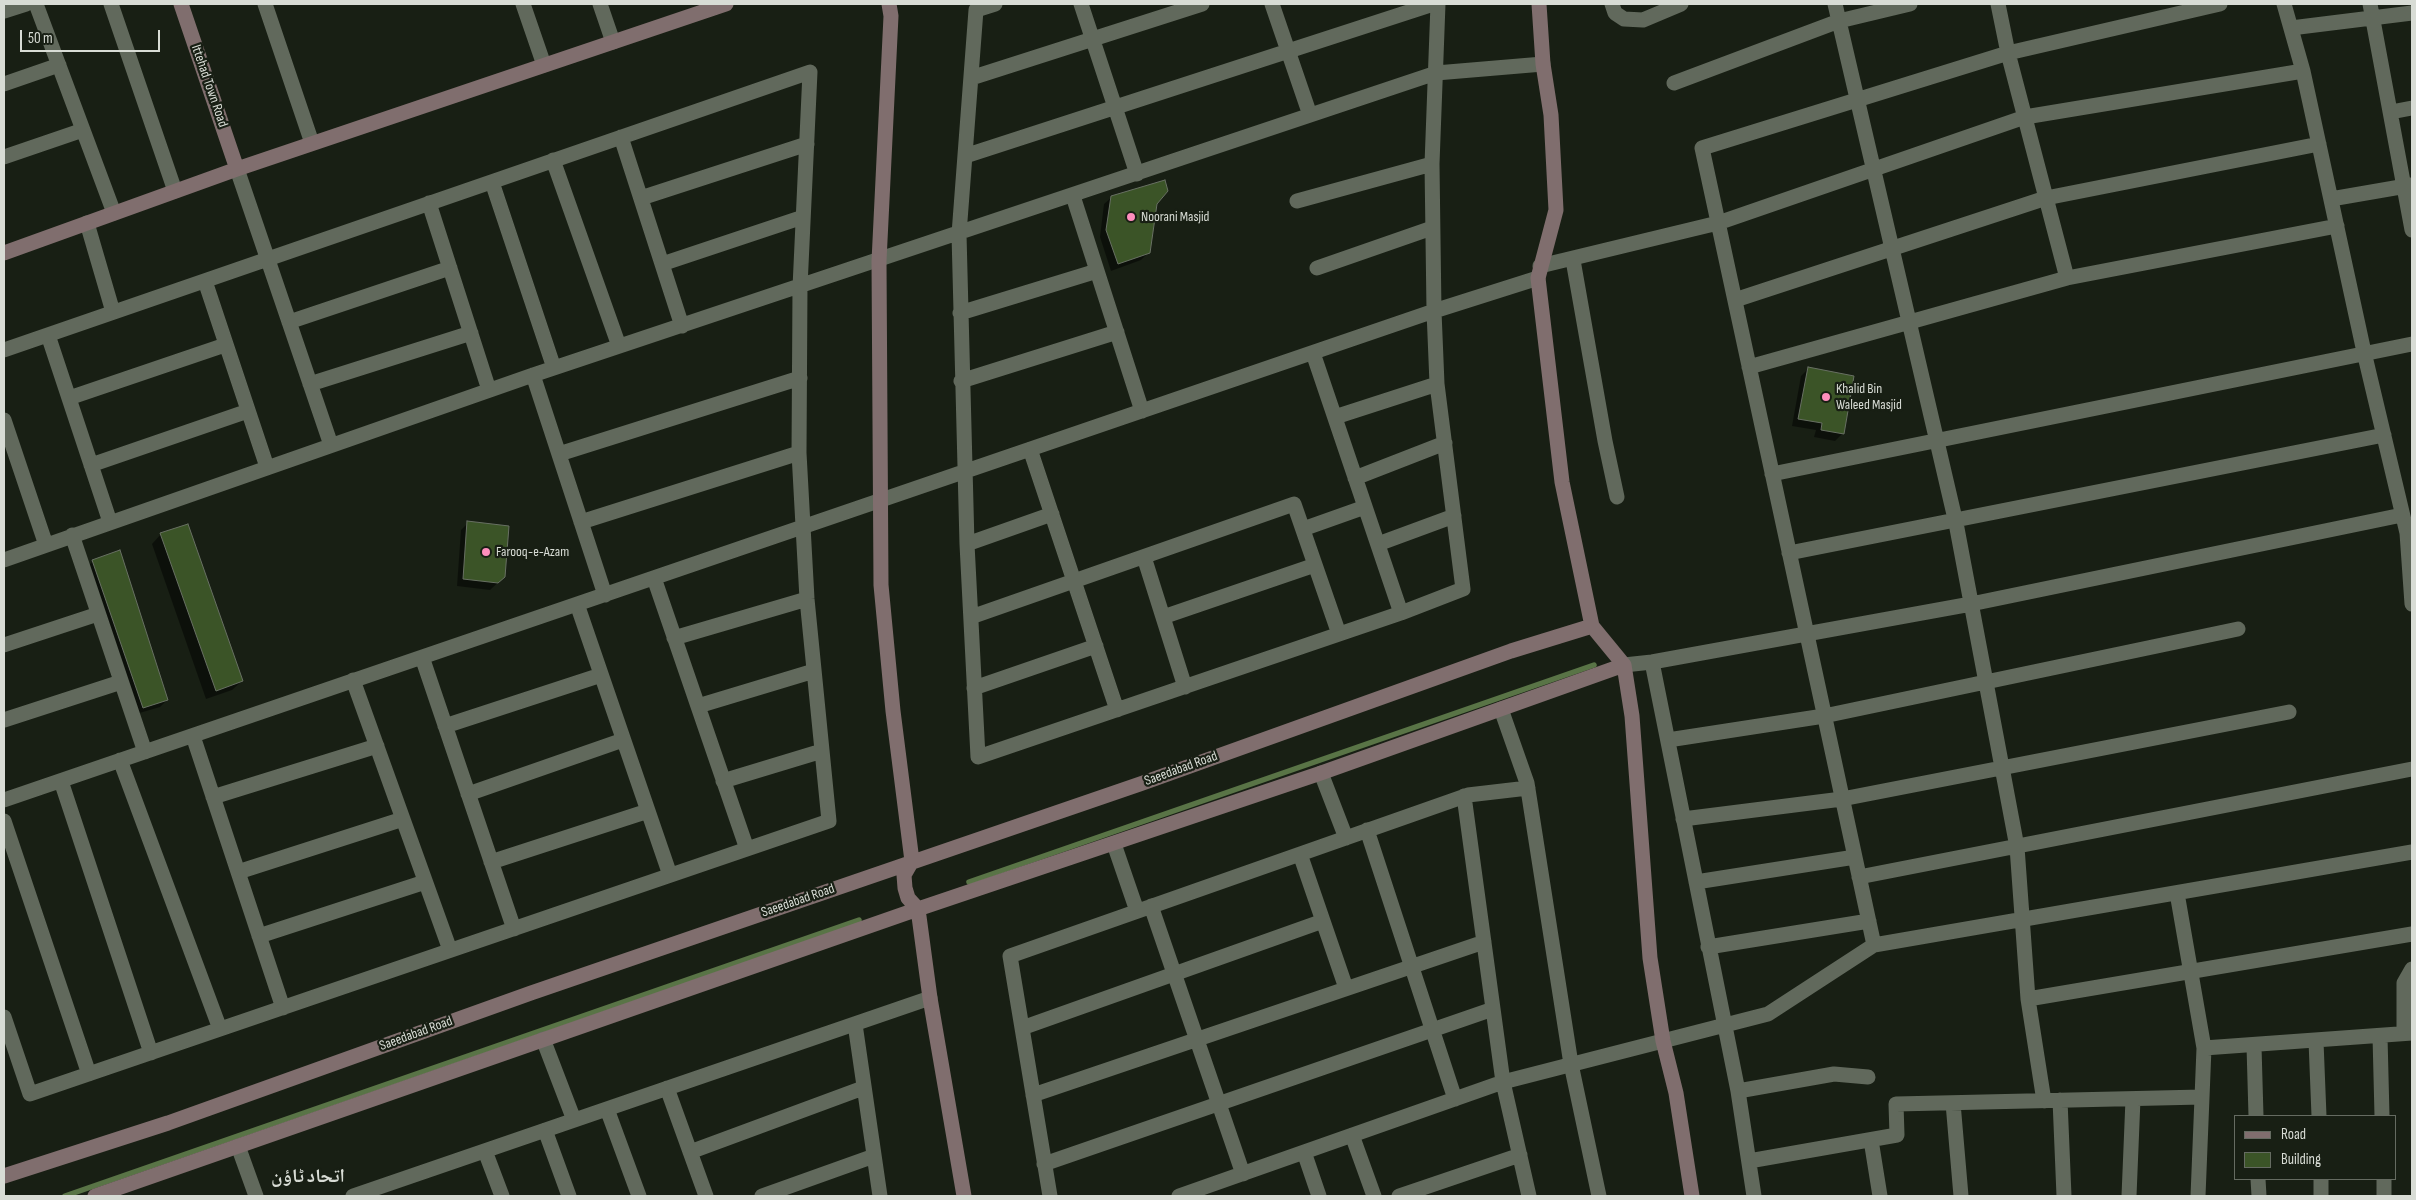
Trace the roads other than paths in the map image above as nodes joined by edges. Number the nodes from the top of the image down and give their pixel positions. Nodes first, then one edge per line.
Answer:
1 (26, 4) edge
2 (36, 4) edge
3 (111, 4) edge
4 (181, 4) edge
5 (265, 4) edge
6 (523, 4) edge
7 (600, 4) edge
8 (726, 4) edge
9 (889, 4) edge
10 (995, 4) edge
11 (1082, 4) edge
12 (1202, 4) edge
13 (1272, 4) edge
14 (1433, 4) edge
15 (1438, 4) edge
16 (1539, 4) edge
17 (1612, 4) edge
18 (1681, 4) edge
19 (1835, 4) edge
20 (1910, 4) edge
21 (1998, 4) edge
22 (2220, 4) edge
23 (2284, 4) edge
24 (4, 11) edge
25 (2371, 11) edge
26 (2412, 13) edge
27 (1839, 21) junction
28 (2291, 28) junction
29 (1093, 39) junction
30 (613, 42) junction
31 (1288, 50) junction
32 (2008, 53) junction
33 (1543, 64) junction
34 (59, 65) junction
35 (544, 65) junction
36 (2303, 72) junction
37 (1436, 74) junction
38 (971, 78) junction
39 (1674, 83) dead end
40 (4, 84) edge
41 (1857, 99) junction
42 (1115, 107) junction
43 (2412, 108) edge
44 (2390, 112) junction
45 (1310, 115) junction
46 (2025, 116) junction
47 (83, 130) junction
48 (621, 137) junction
49 (312, 143) junction
50 (807, 144) junction
51 (2319, 144) junction
52 (965, 156) junction
53 (4, 157) edge
54 (553, 160) junction
55 (1432, 164) junction
56 (237, 169) junction
57 (1874, 169) junction
58 (1137, 174) junction
59 (492, 182) junction
60 (2408, 186) edge
61 (175, 191) junction
62 (1073, 196) junction
63 (641, 198) junction
64 (2046, 198) junction
65 (2331, 199) junction
66 (1297, 201) dead end
67 (429, 203) junction
68 (114, 213) junction
69 (803, 217) junction
70 (87, 223) junction
71 (1718, 223) junction
72 (2337, 226) junction
73 (1432, 228) junction
74 (2412, 230) edge
75 (959, 234) junction
76 (1892, 249) junction
77 (4, 253) edge
78 (268, 259) junction
79 (1574, 260) junction
80 (879, 261) junction
81 (662, 264) junction
82 (450, 268) junction
83 (1317, 268) dead end
84 (1097, 271) junction
85 (1539, 272) junction
86 (2067, 278) junction
87 (205, 281) junction
88 (800, 287) junction
89 (1735, 300) junction
90 (1434, 311) junction
91 (114, 312) junction
92 (960, 313) junction
93 (289, 322) junction
94 (1909, 322) junction
95 (682, 326) junction
96 (471, 332) junction
97 (1117, 332) junction
98 (48, 335) junction
99 (2412, 344) edge
100 (225, 346) junction
101 (619, 346) junction
102 (4, 350) edge
103 (1313, 352) junction
104 (2364, 352) junction
105 (1749, 367) junction
106 (554, 368) junction
107 (533, 375) junction
108 (800, 378) junction
109 (961, 381) junction
110 (310, 384) junction
111 (1437, 384) junction
112 (490, 390) junction
113 (69, 398) junction
114 (248, 411) junction
115 (1142, 411) junction
116 (1334, 417) junction
117 (4, 420) edge
118 (2384, 435) junction
119 (1937, 440) junction
120 (1445, 443) junction
121 (331, 444) junction
122 (1030, 449) junction
123 (800, 453) junction
124 (559, 454) junction
125 (91, 466) junction
126 (267, 467) junction
127 (965, 472) junction
128 (1772, 474) junction
129 (1355, 478) junction
130 (1618, 497) dead end
131 (880, 500) junction
132 (1365, 507) junction
133 (1052, 514) junction
134 (2402, 515) junction
135 (1454, 516) junction
136 (1955, 520) junction
137 (110, 522) junction
138 (581, 522) junction
139 (802, 527) junction
140 (1303, 529) junction
141 (2410, 533) edge
142 (72, 536) junction
143 (967, 544) junction
144 (1378, 544) junction
145 (46, 545) junction
146 (1789, 553) junction
147 (1144, 557) junction
148 (4, 560) edge
149 (1315, 565) junction
150 (654, 578) junction
151 (1074, 582) junction
152 (605, 595) junction
153 (807, 599) junction
154 (577, 604) junction
155 (1971, 604) junction
156 (2412, 604) edge
157 (1402, 613) junction
158 (98, 614) junction
159 (970, 616) junction
160 (1163, 617) junction
161 (1592, 626) junction
162 (2238, 629) dead end
163 (1339, 634) junction
164 (1806, 634) junction
165 (674, 638) junction
166 (4, 645) edge
167 (1096, 646) junction
168 (422, 657) junction
169 (1652, 662) junction
170 (1624, 665) junction
171 (814, 671) junction
172 (601, 675) junction
173 (353, 680) junction
174 (121, 682) junction
175 (1986, 682) junction
176 (1186, 687) junction
177 (974, 688) junction
178 (698, 706) junction
179 (1502, 709) junction
180 (1117, 710) junction
181 (2289, 712) dead end
182 (1824, 716) junction
183 (4, 720) edge
184 (445, 726) junction
185 (192, 736) junction
186 (623, 740) junction
187 (1668, 740) junction
188 (377, 746) junction
189 (822, 751) junction
190 (145, 752) junction
191 (120, 760) junction
192 (2002, 768) junction
193 (2412, 769) edge
194 (1321, 773) junction
195 (61, 781) junction
196 (723, 781) junction
197 (1528, 788) junction
198 (468, 794) junction
199 (1464, 796) junction
200 (213, 797) junction
201 (1842, 799) junction
202 (4, 800) edge
203 (648, 811) junction
204 (403, 819) junction
205 (1683, 819) junction
206 (4, 820) edge
207 (1367, 830) junction
208 (1346, 838) junction
209 (1114, 844) junction
210 (2017, 846) junction
211 (747, 849) junction
212 (2412, 852) edge
213 (1300, 854) junction
214 (1854, 857) junction
215 (912, 861) junction
216 (491, 862) junction
217 (238, 872) junction
218 (670, 875) junction
219 (1859, 877) junction
220 (425, 882) junction
221 (1696, 882) junction
222 (2177, 893) junction
223 (918, 909) junction
224 (1144, 909) junction
225 (2022, 920) junction
226 (1323, 921) junction
227 (1868, 921) junction
228 (514, 929) junction
229 (2412, 934) edge
230 (259, 936) junction
231 (1484, 942) junction
232 (1874, 945) junction
233 (1708, 947) junction
234 (450, 950) junction
235 (1412, 966) junction
236 (2412, 969) edge
237 (2191, 972) junction
238 (1174, 974) junction
239 (1346, 988) junction
240 (930, 998) junction
241 (2028, 999) junction
242 (283, 1008) junction
243 (1493, 1010) junction
244 (4, 1017) edge
245 (855, 1024) junction
246 (1724, 1025) junction
247 (1022, 1028) junction
248 (220, 1029) junction
249 (1432, 1030) junction
250 (2408, 1033) edge
251 (2380, 1036) junction
252 (543, 1038) junction
253 (1196, 1039) junction
254 (1662, 1041) junction
255 (2316, 1041) junction
256 (2254, 1046) junction
257 (2204, 1048) junction
258 (151, 1053) junction
259 (1571, 1064) junction
260 (90, 1074) junction
261 (1868, 1077) dead end
262 (1503, 1082) junction
263 (667, 1088) junction
264 (863, 1088) junction
265 (1738, 1091) junction
266 (1033, 1095) junction
267 (2202, 1097) junction
268 (1455, 1099) junction
269 (2134, 1099) junction
270 (2060, 1100) junction
271 (2044, 1101) junction
272 (1953, 1102) junction
273 (1219, 1104) junction
274 (607, 1109) junction
275 (2256, 1115) edge
276 (2319, 1115) edge
277 (2382, 1115) edge
278 (574, 1120) junction
279 (545, 1130) junction
280 (1352, 1135) junction
281 (1871, 1140) junction
282 (238, 1146) junction
283 (485, 1151) junction
284 (690, 1152) junction
285 (1304, 1152) junction
286 (1520, 1155) junction
287 (874, 1156) junction
288 (1749, 1161) junction
289 (1044, 1164) junction
290 (1243, 1174) junction
291 (4, 1176) edge
292 (2258, 1180) edge
293 (2321, 1180) edge
294 (2384, 1180) edge
295 (95, 1196) edge
296 (256, 1196) edge
297 (353, 1196) edge
298 (502, 1196) edge
299 (569, 1196) edge
300 (639, 1196) edge
301 (706, 1196) edge
302 (762, 1196) edge
303 (880, 1196) edge
304 (964, 1196) edge
305 (1050, 1196) edge
306 (1179, 1196) edge
307 (1319, 1196) edge
308 (1374, 1196) edge
309 (1399, 1196) edge
310 (1529, 1196) edge
311 (1599, 1196) edge
312 (1692, 1196) edge
313 (1754, 1196) edge
314 (1880, 1196) edge
315 (1961, 1196) edge
316 (2064, 1196) edge
317 (2129, 1196) edge
318 (2198, 1196) edge
319 (2258, 1196) edge
320 (2321, 1196) edge
321 (2384, 1196) edge

1 - 24 street
2 - 34 street
3 - 61 street
4 - 56 street, Ittehad Town Road
5 - 49 street
6 - 35 street
7 - 30 street
8 - 30 street
9 - 80 street
10 - 38 street
11 - 29 street
12 - 29 street
13 - 31 street
14 - 31 street
15 - 37 street
16 - 33 street
17 - 18 street
19 - 27 street
20 - 27 street
21 - 32 street
22 - 32 street
23 - 28 street
25 - 26 street
25 - 28 street
25 - 44 street
27 - 39 street
27 - 41 street
28 - 36 street
29 - 38 street
29 - 42 street
30 - 35 street
31 - 42 street
31 - 45 street
32 - 41 street
32 - 46 street
33 - 37 street
33 - 85 street
34 - 40 street
34 - 47 street
35 - 49 street
36 - 46 street
36 - 51 street
37 - 45 street
37 - 55 street
38 - 52 street
41 - 57 street
41 - 71 street
42 - 52 street
42 - 58 street
43 - 44 street
44 - 60 street
45 - 58 street
46 - 57 street
46 - 64 street
47 - 53 street
47 - 68 street
48 - 50 street
48 - 54 street
48 - 63 street
49 - 56 street
50 - 63 street
50 - 69 street
51 - 64 street
51 - 65 street
52 - 75 street
54 - 59 street
54 - 101 street
55 - 66 street
55 - 73 street
56 - 61 street
56 - 78 street
57 - 71 street
57 - 76 street
58 - 62 street
59 - 67 street
59 - 106 street
60 - 65 street
60 - 74 street
61 - 68 street
62 - 75 street
62 - 84 street
63 - 81 street
64 - 76 street
64 - 86 street
65 - 72 street
67 - 78 street
67 - 82 street
68 - 70 street
69 - 81 street
69 - 88 street
70 - 77 street
70 - 91 street
71 - 79 street
71 - 89 street
72 - 86 street
72 - 104 street
73 - 83 street
73 - 90 street
75 - 80 street
75 - 92 street
76 - 89 street
76 - 94 street
78 - 87 street
78 - 93 street
79 - 85 street
79 - 130 street
80 - 88 street
80 - 131 street
81 - 95 street
82 - 93 street
82 - 96 street
84 - 92 street
84 - 97 street
85 - 90 street
85 - 161 street
86 - 94 street
87 - 91 street
87 - 100 street
88 - 95 street
88 - 108 street
89 - 105 street
90 - 103 street
90 - 111 street
91 - 98 street
92 - 109 street
93 - 110 street
94 - 105 street
94 - 119 street
95 - 101 street
96 - 110 street
96 - 112 street
97 - 109 street
97 - 115 street
98 - 102 street
98 - 113 street
99 - 104 street
100 - 113 street
100 - 114 street
101 - 106 street
103 - 115 street
103 - 116 street
104 - 118 street
104 - 119 street
105 - 128 street
106 - 107 street
107 - 112 street
107 - 124 street
108 - 123 street
108 - 124 street
109 - 127 street
110 - 121 street
111 - 116 street
111 - 120 street
112 - 121 street
113 - 125 street
114 - 125 street
114 - 126 street
115 - 122 street
116 - 129 street
117 - 145 street
118 - 134 street
118 - 136 street
119 - 128 street
119 - 136 street
120 - 129 street
120 - 135 street
121 - 126 street
122 - 127 street
122 - 133 street
123 - 138 street
123 - 139 street
124 - 138 street
125 - 137 street
126 - 137 street
127 - 131 street
127 - 143 street
128 - 146 street
129 - 132 street
131 - 139 street
131 - 215 street
132 - 140 street
132 - 144 street
133 - 143 street
133 - 151 street
134 - 141 street
134 - 155 street
135 - 144 street
135 - 157 street
136 - 146 street
136 - 155 street
137 - 142 street
138 - 152 street
139 - 150 street
139 - 153 street
140 - 147 street
140 - 149 street
141 - 156 street
142 - 145 street
142 - 158 street
143 - 159 street
144 - 157 street
145 - 148 street
146 - 164 street
147 - 151 street
147 - 160 street
149 - 160 street
149 - 163 street
150 - 152 street
150 - 165 street
151 - 159 street
151 - 167 street
152 - 154 street
153 - 165 street
153 - 171 street
154 - 168 street
154 - 172 street
155 - 164 street
155 - 175 street
157 - 163 street
158 - 166 street
158 - 174 street
159 - 177 street
160 - 176 street
161 - 170 street
161 - 215 street, Saeedabad Road
162 - 175 street
163 - 176 street
164 - 169 street
164 - 182 street
165 - 178 street
167 - 177 street
167 - 180 street
168 - 173 street
168 - 184 street
169 - 170 street
169 - 187 street
170 - 179 street
170 - 254 street
171 - 178 street
171 - 189 street
172 - 184 street
172 - 186 street
173 - 185 street
173 - 188 street
174 - 183 street
174 - 190 street
175 - 182 street
175 - 192 street
176 - 180 street
177 - 180 street
178 - 196 street
179 - 194 street
179 - 197 street
181 - 192 street
182 - 187 street
182 - 201 street
184 - 198 street
185 - 190 street
185 - 200 street
186 - 198 street
186 - 203 street
187 - 205 street
188 - 200 street
188 - 204 street
189 - 196 street
189 - 211 street
190 - 191 street
191 - 195 street
191 - 248 street
192 - 201 street
192 - 210 street
193 - 210 street
194 - 208 street
194 - 209 street
195 - 202 street
195 - 258 street
196 - 211 street
197 - 199 street
197 - 259 street
198 - 216 street
199 - 207 street
199 - 231 street
200 - 217 street
201 - 205 street
201 - 214 street
203 - 216 street
203 - 218 street
204 - 217 street
204 - 220 street
205 - 221 street
206 - 260 street
207 - 208 street
207 - 235 street
208 - 213 street
209 - 223 street
209 - 224 street
210 - 219 street
210 - 225 street
211 - 218 street
212 - 222 street
213 - 224 street
213 - 226 street
214 - 219 street
214 - 221 street
215 - 223 street
215 - 291 street, Saeedabad Road
216 - 228 street
217 - 230 street
218 - 228 street
219 - 227 street
220 - 230 street
220 - 234 street
221 - 233 street
222 - 225 street
222 - 237 street
223 - 240 street
223 - 252 street
224 - 238 street
224 - 247 street
225 - 232 street
225 - 241 street
226 - 238 street
226 - 239 street
227 - 232 street
227 - 233 street
228 - 234 street
229 - 237 street
230 - 242 street
231 - 235 street
231 - 243 street
232 - 246 street
233 - 246 street
234 - 242 street
235 - 239 street
235 - 249 street
236 - 250 street
237 - 241 street
237 - 257 street
238 - 247 street
238 - 253 street
239 - 253 street
240 - 245 street
240 - 304 street
241 - 271 street
242 - 248 street
243 - 249 street
243 - 262 street
244 - 260 street
245 - 263 street
245 - 264 street
246 - 254 street
246 - 265 street
247 - 266 street
248 - 258 street
249 - 268 street
249 - 273 street
250 - 251 street
251 - 255 street
251 - 277 street
252 - 278 street
252 - 282 street
253 - 266 street
253 - 273 street
254 - 259 street
254 - 312 street
255 - 256 street
255 - 276 street
256 - 257 street
256 - 275 street
257 - 267 street
258 - 260 street
259 - 262 street
259 - 311 street
261 - 265 street
262 - 268 street
262 - 286 street
263 - 274 street
263 - 284 street
264 - 284 street
264 - 287 street
265 - 288 street
266 - 289 street
267 - 269 street
267 - 318 street
268 - 280 street
269 - 270 street
269 - 317 street
270 - 271 street
270 - 316 street
271 - 272 street
272 - 281 street
272 - 315 street
273 - 289 street
273 - 290 street
274 - 278 street
274 - 300 street
278 - 279 street
279 - 283 street
279 - 299 street
280 - 285 street
280 - 308 street
281 - 288 street
281 - 314 street
282 - 295 street
282 - 296 street
283 - 297 street
283 - 298 street
284 - 301 street
285 - 290 street
285 - 307 street
286 - 309 street
286 - 310 street
287 - 302 street
287 - 303 street
288 - 313 street
289 - 305 street
290 - 306 street
292 - 319 street
293 - 320 street
294 - 321 street

